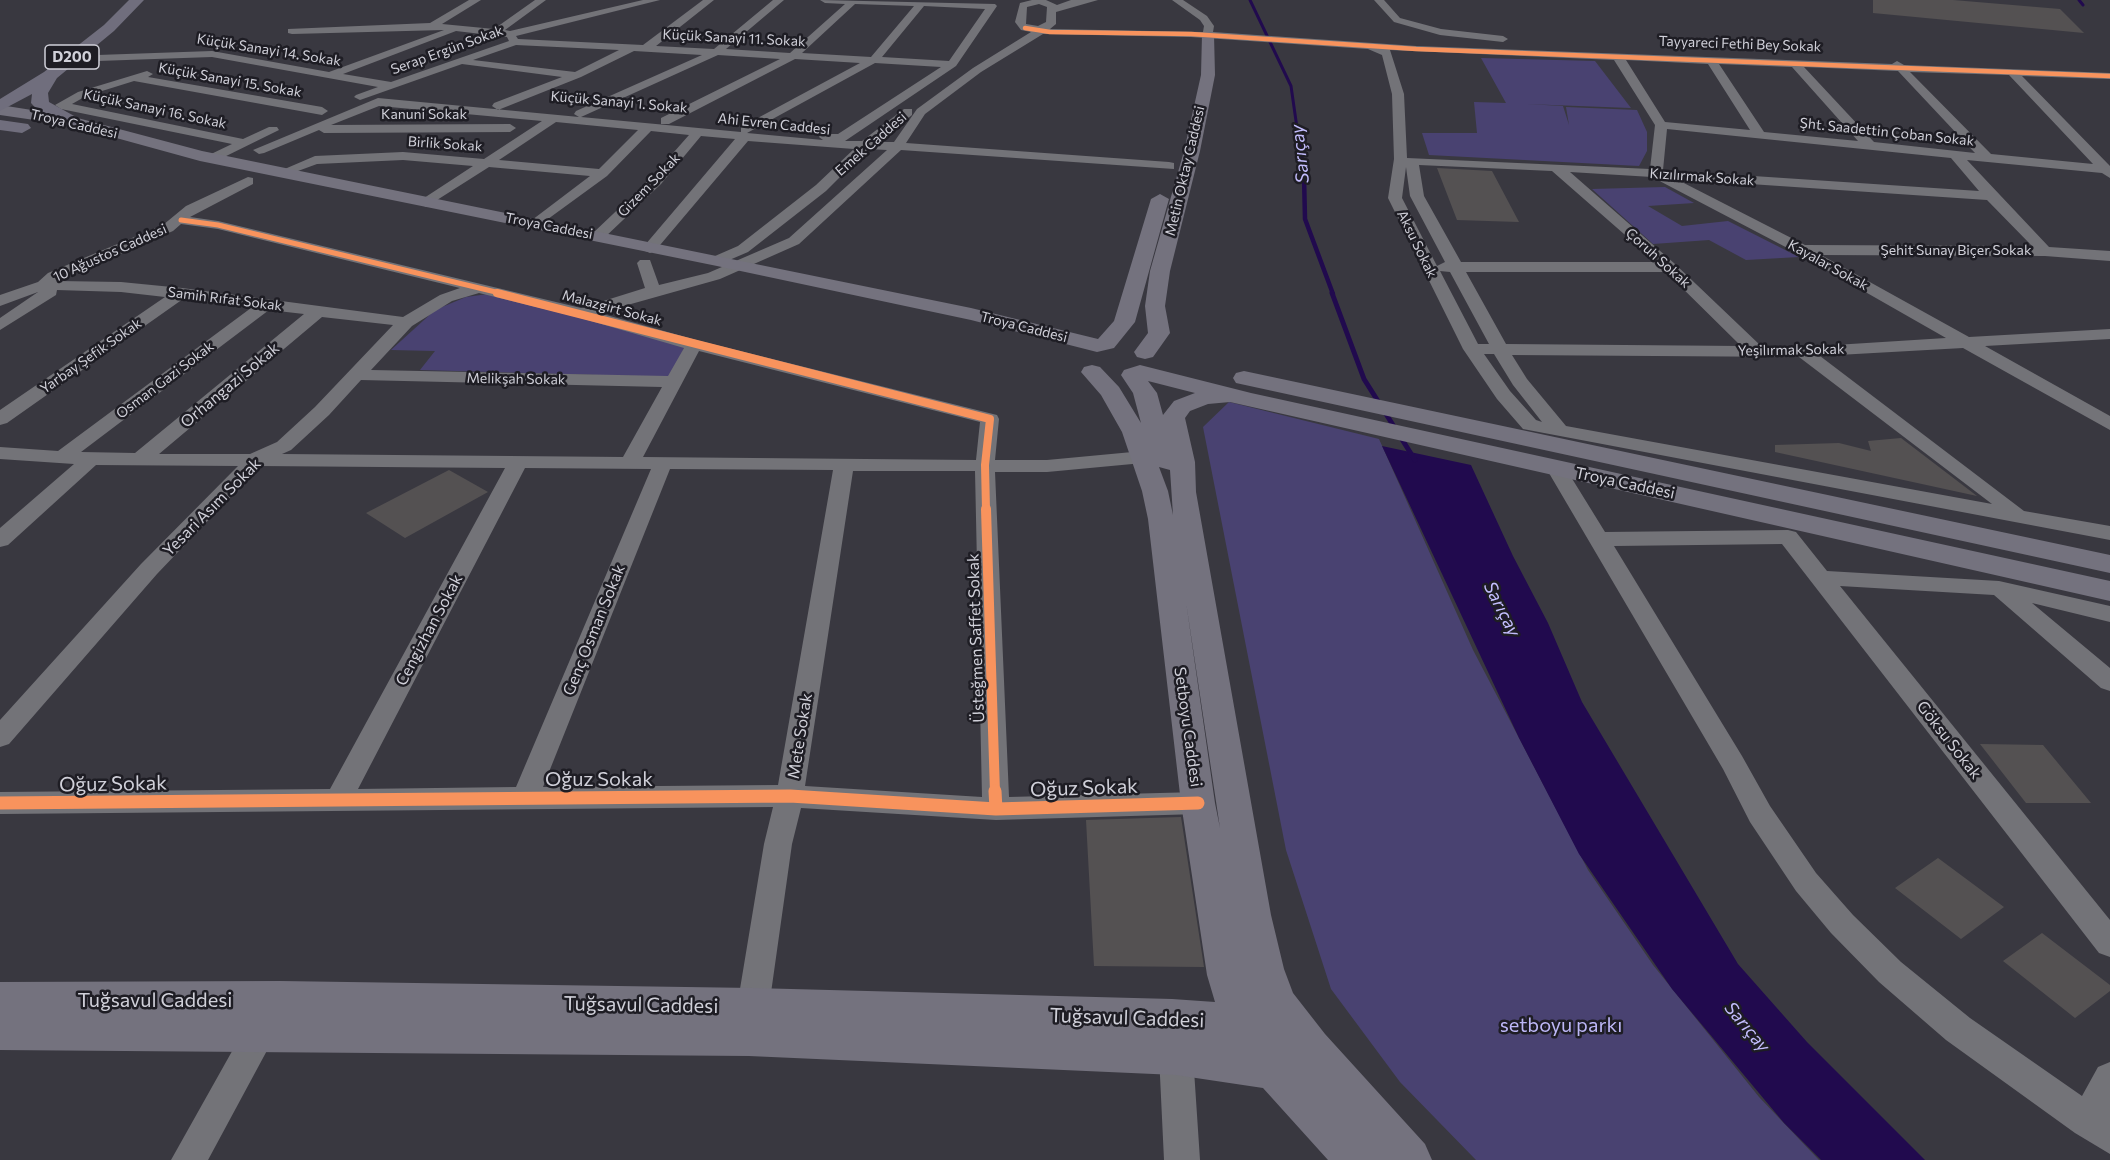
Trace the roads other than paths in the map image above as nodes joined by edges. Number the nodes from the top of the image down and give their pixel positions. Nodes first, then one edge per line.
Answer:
1 (120, 0) edge
2 (137, 0) edge
3 (476, 0) edge
4 (541, 0) edge
5 (655, 0) edge
6 (709, 0) edge
7 (779, 0) edge
8 (825, 0) edge
9 (966, 0) edge
10 (1023, 0) edge
11 (1063, 0) edge
12 (1093, 0) edge
13 (1178, 0) edge
14 (1379, 0) edge
15 (853, 1) edge
16 (1164, 2) dead end
17 (921, 4) junction
18 (1044, 4) edge
19 (1000, 5) junction
20 (1022, 21) junction
21 (432, 27) junction
22 (1046, 27) junction
23 (455, 29) junction
24 (1205, 32) junction
25 (495, 33) junction
26 (512, 38) junction
27 (1518, 40) dead end
28 (361, 41) dead end
29 (1370, 44) junction
30 (385, 45) dead end
31 (408, 48) junction
32 (631, 49) junction
33 (645, 49) junction
34 (717, 52) junction
35 (212, 54) junction
36 (793, 56) junction
37 (1618, 57) junction
38 (69, 59) junction
39 (875, 59) junction
40 (1712, 61) junction
41 (463, 63) junction
42 (952, 64) junction
43 (1795, 64) junction
44 (1899, 66) junction
45 (2012, 72) junction
46 (331, 74) junction
47 (2110, 74) edge
48 (50, 75) junction
49 (577, 75) junction
50 (2094, 75) junction
51 (134, 78) junction
52 (2110, 85) edge
53 (393, 86) junction
54 (0, 92) edge
55 (373, 98) junction
56 (498, 106) junction
57 (0, 108) edge
58 (322, 111) junction
59 (65, 113) junction
60 (580, 114) junction
61 (553, 118) junction
62 (301, 119) dead end
63 (0, 121) edge
64 (665, 121) junction
65 (0, 125) edge
66 (1661, 125) junction
67 (649, 126) junction
68 (280, 127) dead end
69 (22, 128) junction
70 (537, 128) junction
71 (310, 129) junction
72 (698, 132) junction
73 (745, 133) junction
74 (1759, 134) junction
75 (46, 135) dead end
76 (242, 143) junction
77 (1869, 145) junction
78 (898, 146) junction
79 (863, 147) junction
80 (105, 149) dead end
81 (259, 150) dead end
82 (1955, 154) junction
83 (214, 158) junction
84 (1987, 158) junction
85 (1412, 161) joint
86 (485, 162) junction
87 (1169, 166) junction
88 (1556, 167) junction
89 (287, 171) junction
90 (2109, 172) edge
91 (602, 173) junction
92 (1656, 174) junction
93 (248, 181) junction
94 (1991, 196) junction
95 (426, 203) junction
96 (181, 220) junction
97 (537, 223) junction
98 (598, 236) junction
99 (794, 241) junction
100 (747, 245) junction
101 (1802, 250) junction
102 (2045, 250) junction
103 (647, 255) junction
104 (2104, 255) edge
105 (691, 263) junction
106 (2110, 264) edge
107 (739, 266) junction
108 (1428, 267) junction
109 (1456, 267) junction
110 (1670, 267) junction
111 (716, 268) junction
112 (778, 274) junction
113 (44, 285) junction
114 (62, 285) junction
115 (652, 287) junction
116 (477, 289) junction
117 (182, 293) junction
118 (634, 296) junction
119 (0, 301) edge
120 (268, 303) junction
121 (320, 310) junction
122 (582, 313) junction
123 (406, 322) junction
124 (0, 325) edge
125 (2110, 334) edge
126 (1963, 343) junction
127 (694, 345) junction
128 (1472, 349) junction
129 (1501, 351) junction
130 (1756, 351) junction
131 (1803, 352) junction
132 (1094, 355) junction
133 (1141, 364) junction
134 (358, 375) junction
135 (673, 382) junction
136 (1251, 400) junction
137 (0, 419) edge
138 (2110, 424) edge
139 (1559, 430) junction
140 (1536, 449) junction
141 (0, 453) edge
142 (62, 457) junction
143 (1143, 457) junction
144 (91, 459) junction
145 (140, 459) junction
146 (256, 459) junction
147 (519, 461) junction
148 (630, 463) junction
149 (663, 463) junction
150 (844, 464) junction
151 (986, 465) junction
152 (1183, 492) junction
153 (2019, 514) junction
154 (2110, 533) edge
155 (1599, 539) junction
156 (0, 540) edge
157 (2110, 564) edge
158 (1820, 578) junction
159 (1999, 588) junction
160 (2110, 591) edge
161 (2110, 615) edge
162 (2110, 682) edge
163 (0, 737) edge
164 (790, 796) junction
165 (525, 798) junction
166 (339, 799) junction
167 (1198, 802) junction
168 (0, 803) edge
169 (996, 809) junction
170 (2110, 943) edge
171 (0, 1001) edge
172 (1277, 1004) junction
173 (753, 1007) junction
174 (1242, 1024) junction
175 (0, 1030) edge
176 (261, 1032) junction
177 (1310, 1048) junction
178 (1176, 1055) junction
179 (1274, 1069) junction
180 (2110, 1079) edge
181 (2099, 1129) edge
182 (189, 1160) edge
183 (1182, 1160) edge
184 (1358, 1160) edge
185 (1409, 1160) edge

1 - 54 highway, D200
2 - 38 highway, D200
3 - 21 street
4 - 25 street
5 - 26 street, Serap Ergün Sokak
6 - 33 street
7 - 34 street
8 - 15 street
9 - 19 street
10 - 18 street
11 - 18 street
12 - 18 street
13 - 24 street
14 - 27 street
15 - 17 street
15 - 36 street
16 - 24 street
17 - 19 street
17 - 39 street
18 - 20 street, Emek Caddesi
18 - 22 street
19 - 20 street
19 - 42 street
20 - 22 street
20 - 79 street, Emek Caddesi
21 - 23 street, Küçük Sanayi 11. Sokak
21 - 28 street, Küçük Sanayi 11. Sokak
22 - 24 street
22 - 78 street, Emek Caddesi
23 - 25 street, Küçük Sanayi 11. Sokak
23 - 31 street
24 - 29 street
24 - 87 main road, Metin Oktay Caddesi
24 - 133 main road, Metin Oktay Caddesi
25 - 26 street, Küçük Sanayi 11. Sokak
26 - 32 street, Küçük Sanayi 11. Sokak
26 - 41 street, Serap Ergün Sokak
29 - 37 street, Tayyareci Fethi Bey Sokak
29 - 44 street, Tayyareci Fethi Bey Sokak
29 - 108 street, Aksu Sokak
30 - 31 street
31 - 46 street
32 - 33 street, Küçük Sanayi 11. Sokak
32 - 49 street
33 - 34 street, Küçük Sanayi 11. Sokak
34 - 36 street, Küçük Sanayi 11. Sokak
34 - 60 street
35 - 38 street, Küçük Sanayi 14. Sokak
35 - 46 street, Küçük Sanayi 14. Sokak
35 - 51 street
36 - 39 street, Küçük Sanayi 11. Sokak
36 - 64 street
37 - 40 street, Tayyareci Fethi Bey Sokak
37 - 66 street
38 - 48 highway, D200
39 - 42 street, Küçük Sanayi 11. Sokak
39 - 73 street
40 - 43 street, Tayyareci Fethi Bey Sokak
40 - 74 street
41 - 49 street
41 - 53 street, Serap Ergün Sokak
42 - 73 street, Küçük Sanayi 1. Sokak
43 - 44 street, Tayyareci Fethi Bey Sokak
43 - 77 street
44 - 45 street, Tayyareci Fethi Bey Sokak
44 - 47 street, Tayyareci Fethi Bey Sokak
44 - 84 street
45 - 50 street, Tayyareci Fethi Bey Sokak
45 - 90 street
46 - 53 street, Küçük Sanayi 14. Sokak
47 - 50 street, Tayyareci Fethi Bey Sokak
48 - 57 highway, D200
48 - 59 highway
49 - 56 street
50 - 52 street
51 - 58 street, Küçük Sanayi 15. Sokak
51 - 59 street
53 - 55 street, Serap Ergün Sokak
55 - 56 street, Küçük Sanayi 1. Sokak
55 - 58 street, Serap Ergün Sokak
55 - 61 street, Ahi Evren Caddesi
55 - 71 street
56 - 60 street, Küçük Sanayi 1. Sokak
57 - 59 main road, Troya Caddesi
58 - 62 street, Serap Ergün Sokak
59 - 76 street, Küçük Sanayi 16. Sokak
59 - 83 main road, Troya Caddesi
60 - 64 street, Küçük Sanayi 1. Sokak
61 - 67 street, Ahi Evren Caddesi
61 - 70 street
63 - 69 main road, Troya Caddesi
64 - 73 street, Küçük Sanayi 1. Sokak
65 - 69 highway
66 - 74 street, Şht. Saadettin Çoban Sokak
66 - 92 street
67 - 72 street, Ahi Evren Caddesi
67 - 91 street
68 - 76 street
69 - 75 main road, Troya Caddesi
70 - 71 street, Kanuni Sokak
70 - 86 street
71 - 81 street
72 - 73 street, Ahi Evren Caddesi
72 - 98 street, Gizem Sokak
73 - 79 street, Ahi Evren Caddesi
73 - 103 street
74 - 77 street, Şht. Saadettin Çoban Sokak
76 - 83 street
77 - 82 street, Şht. Saadettin Çoban Sokak
78 - 79 street, Ahi Evren Caddesi
78 - 87 street, Ahi Evren Caddesi
78 - 99 street, Emek Caddesi
79 - 100 street, Emek Caddesi
80 - 93 main road, Troya Caddesi
82 - 84 street, Şht. Saadettin Çoban Sokak
82 - 94 street
83 - 89 main road, Troya Caddesi
84 - 90 street, Şht. Saadettin Çoban Sokak
85 - 88 street, Kızılırmak Sokak
85 - 109 street, Aksu Sokak
86 - 89 street, Birlik Sokak
86 - 91 street, Birlik Sokak
86 - 95 street
87 - 132 main road, Metin Oktay Caddesi
88 - 92 street, Kızılırmak Sokak
88 - 110 street, Çoruh Sokak
89 - 95 main road, Troya Caddesi
91 - 97 street
92 - 94 street, Kızılırmak Sokak
92 - 101 street, Kayalar Sokak
93 - 96 street, 10 Ağustos Caddesi
93 - 103 main road, Troya Caddesi
94 - 102 street
95 - 97 main road, Troya Caddesi
96 - 113 street, 10 Ağustos Caddesi
96 - 116 street, Malazgirt Sokak
97 - 98 main road, Troya Caddesi
98 - 103 main road, Troya Caddesi
99 - 107 street, Emek Caddesi
99 - 112 street
100 - 105 street
100 - 111 street, Emek Caddesi
101 - 102 street, Şehit Sunay Biçer Sokak
101 - 126 street, Kayalar Sokak
102 - 104 street, Şehit Sunay Biçer Sokak
103 - 105 main road, Troya Caddesi
103 - 115 street
104 - 106 street
105 - 111 main road, Troya Caddesi
105 - 115 street
107 - 111 main road, Troya Caddesi
107 - 112 main road, Troya Caddesi
108 - 109 street
108 - 128 street, Aksu Sokak
109 - 110 street
109 - 129 street, Aksu Sokak
110 - 130 street, Çoruh Sokak
111 - 118 street, Emek Caddesi
111 - 132 main road, Troya Caddesi
112 - 132 main road, Troya Caddesi
113 - 114 street, Samih Rıfat Sokak
113 - 119 street, 10 Ağustos Caddesi
114 - 117 street, Samih Rıfat Sokak
114 - 124 street
115 - 118 street
116 - 122 street, Malazgirt Sokak
116 - 123 street, Yesari Asım Sokak
117 - 120 street, Samih Rıfat Sokak
117 - 137 street, Yarbay Şefik Sokak
118 - 122 street
120 - 121 street, Samih Rıfat Sokak
120 - 142 street, Osman Gazi Sokak
121 - 123 street, Samih Rıfat Sokak
121 - 145 street, Orhangazi Sokak
122 - 127 street, Malazgirt Sokak
123 - 134 street, Yesari Asım Sokak
125 - 126 street, Yeşilırmak Sokak
126 - 131 street, Yeşilırmak Sokak
126 - 138 street, Kayalar Sokak
127 - 135 street
127 - 151 street, Malazgirt Sokak
128 - 129 street, Yeşilırmak Sokak
128 - 140 street, Aksu Sokak
129 - 130 street, Yeşilırmak Sokak
129 - 139 street, Aksu Sokak
130 - 131 street, Yeşilırmak Sokak
131 - 153 street
132 - 133 main road
132 - 133 main road
132 - 143 main road, Setboyu Caddesi
133 - 136 main road, Troya Caddesi
133 - 140 main road, Troya Caddesi
133 - 152 main road
134 - 135 street, Melikşah Sokak
134 - 146 street, Yesari Asım Sokak
135 - 148 street
136 - 140 main road, Troya Caddesi
136 - 152 main road
139 - 140 street
139 - 153 street
140 - 155 street, Aksu Sokak
140 - 157 main road, Troya Caddesi
140 - 160 main road, Troya Caddesi
141 - 142 street
142 - 144 street
143 - 151 street
143 - 167 main road, Setboyu Caddesi
144 - 145 street
144 - 156 street
145 - 146 street
146 - 147 street
146 - 163 street, Yesari Asım Sokak
147 - 148 street
147 - 166 street, Cengizhan Sokak
148 - 149 street
149 - 150 street
149 - 165 street, Genç Osman Sokak
150 - 151 street
150 - 164 street, Mete Sokak
151 - 169 street, Üsteğmen Saffet Sokak
152 - 172 main road, Setboyu Caddesi
153 - 154 street
155 - 158 street, Göksu Sokak
155 - 181 street, Aksu Sokak
158 - 159 street
158 - 170 street, Göksu Sokak
159 - 161 street
159 - 162 street
164 - 165 street, Oğuz Sokak
164 - 169 street, Oğuz Sokak
164 - 173 street, Mete Sokak
165 - 166 street, Oğuz Sokak
166 - 168 street, Oğuz Sokak
167 - 169 street, Oğuz Sokak
167 - 174 main road, Setboyu Caddesi
171 - 173 main road, Tuğsavul Caddesi
172 - 174 main road
172 - 177 main road, Setboyu Caddesi
173 - 174 main road, Tuğsavul Caddesi
174 - 179 main road, Setboyu Caddesi
175 - 176 main road
176 - 178 main road
176 - 182 street
177 - 179 main road
177 - 185 main road, Setboyu Caddesi
178 - 179 main road
178 - 183 street
179 - 184 main road, Setboyu Caddesi
180 - 181 street

